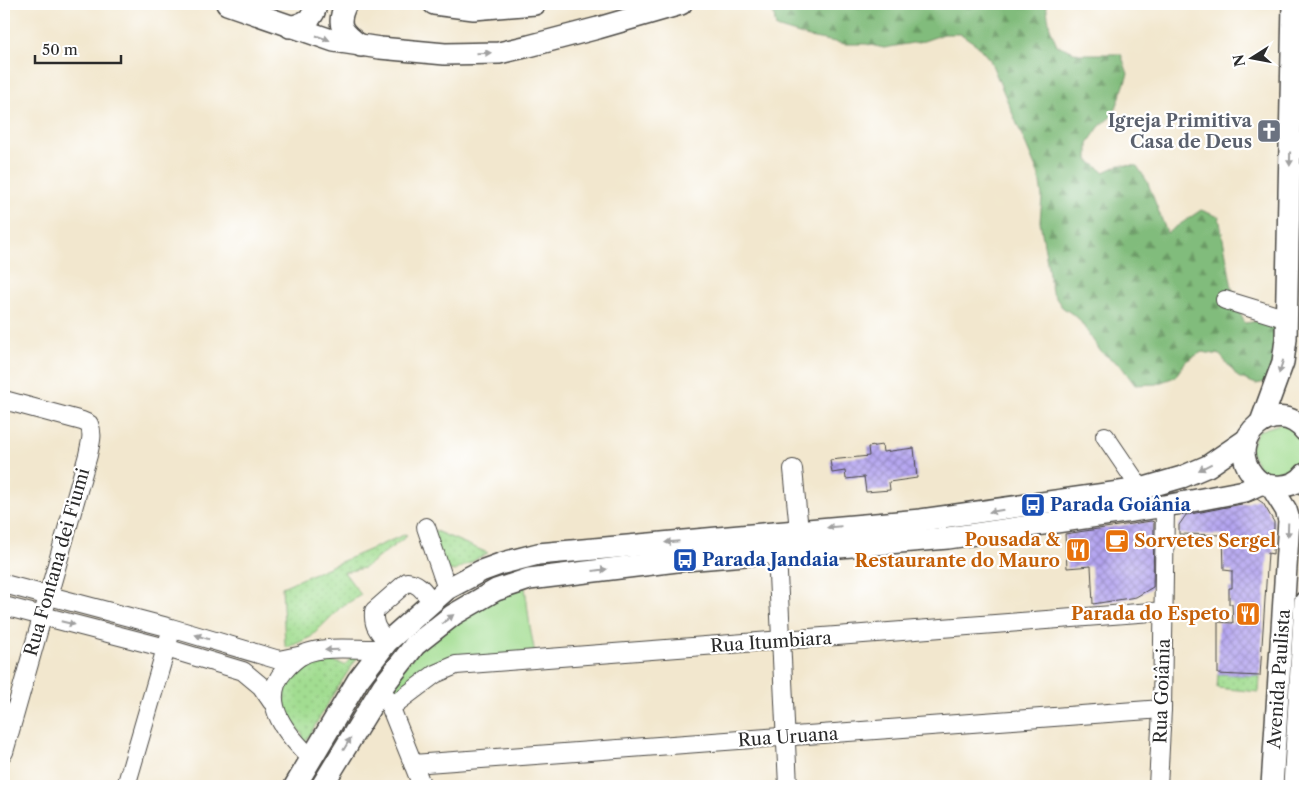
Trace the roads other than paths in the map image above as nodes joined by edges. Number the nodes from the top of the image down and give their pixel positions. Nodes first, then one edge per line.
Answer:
1 (227, 4) edge
2 (316, 4) edge
3 (346, 4) edge
4 (434, 4) edge
5 (535, 4) edge
6 (681, 4) edge
7 (1293, 4) edge
8 (290, 27) junction
9 (361, 46) junction
10 (1225, 300) dead end
11 (1286, 319) junction
12 (4, 400) edge
13 (1261, 422) junction
14 (1305, 431) edge
15 (1105, 436) dead end
16 (1246, 440) junction
17 (793, 469) dead end
18 (1305, 474) edge
19 (1266, 484) junction
20 (1141, 488) junction
21 (1166, 506) junction
22 (426, 527) dead end
23 (799, 530) junction
24 (777, 553) junction
25 (4, 584) edge
26 (48, 595) junction
27 (439, 595) junction
28 (1305, 602) edge
29 (4, 606) edge
30 (1165, 612) junction
31 (42, 616) junction
32 (171, 628) junction
33 (782, 642) junction
34 (384, 646) junction
35 (166, 648) junction
36 (304, 655) junction
37 (383, 686) junction
38 (272, 702) junction
39 (1302, 704) edge
40 (391, 707) junction
41 (1162, 709) junction
42 (786, 738) junction
43 (4, 752) edge
44 (312, 759) junction
45 (413, 764) junction
46 (126, 786) edge
47 (295, 786) edge
48 (322, 786) edge
49 (422, 786) edge
50 (788, 786) edge
51 (1158, 786) edge
52 (1272, 786) edge
53 (1294, 786) edge

1 - 8 main road
2 - 8 main road
3 - 9 main road
4 - 5 main road
9 -> 6 main road
7 -> 11 main road
8 -> 9 main road
10 - 11 street
11 -> 13 main road
12 - 26 street, Rua Fontana dei Fiumi
13 - 14 main road
13 - 16 main road
15 - 20 street
16 - 19 main road, Avenida Paulista
16 -> 20 main road
17 - 23 street
18 - 19 main road
19 - 21 main road
19 -> 52 main road, Avenida Paulista
20 -> 23 main road
21 - 24 main road
21 - 30 street, Rua Goiânia
22 - 27 street
23 -> 27 main road
24 - 33 street
37 -> 24 main road
25 - 26 street
26 - 31 street, Rua Fontana dei Fiumi
26 - 32 street
27 - 34 main road
27 - 34 street
28 - 39 main road, Avenida Paulista
29 - 31 street
30 - 33 street, Rua Itumbiara
30 - 41 street, Rua Goiânia
31 -> 35 street
31 - 43 street, Rua Fontana dei Fiumi
32 - 35 street
36 -> 32 street
33 - 40 street, Rua Itumbiara
33 - 42 street
34 -> 36 street
34 - 44 main road
35 - 38 street
35 - 46 street
36 - 38 street
37 - 40 street
48 -> 37 main road
38 - 44 street
39 - 53 main road, Avenida Paulista
40 - 45 street
41 - 42 street, Rua Uruana
41 - 51 street, Rua Goiânia
42 - 45 street, Rua Uruana
42 - 50 street
44 - 47 main road
45 - 49 street

